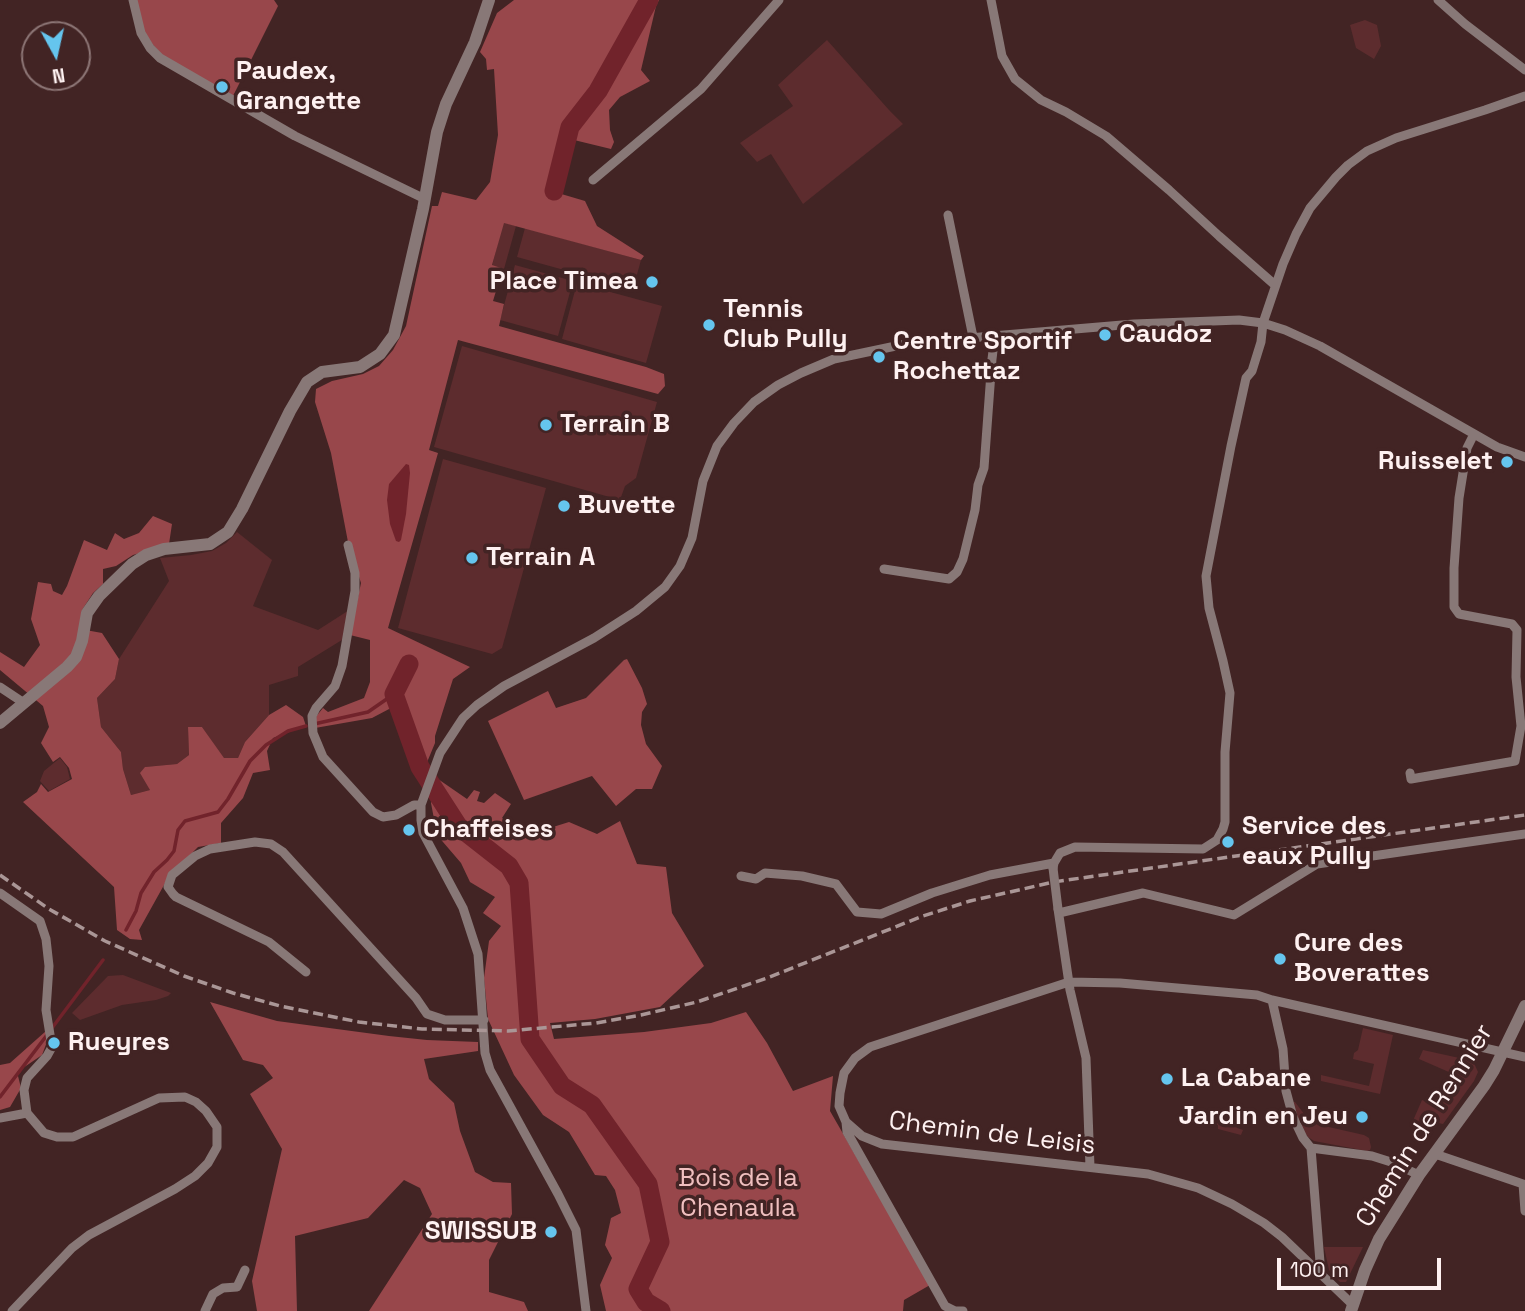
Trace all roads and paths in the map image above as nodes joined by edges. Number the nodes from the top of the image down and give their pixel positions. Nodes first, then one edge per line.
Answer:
1 (133, 0) edge
2 (489, 0) edge
3 (779, 0) edge
4 (991, 0) edge
5 (1438, 0) edge
6 (1525, 70) edge
7 (1525, 96) edge
8 (593, 180) dead end
9 (425, 198) junction
10 (948, 215) dead end
11 (1275, 285) junction
12 (1263, 323) junction
13 (995, 335) junction
14 (973, 337) junction
15 (1474, 434) junction
16 (1525, 457) edge
17 (348, 545) dead end
18 (884, 569) dead end
19 (0, 687) edge
20 (24, 703) junction
21 (0, 723) edge
22 (1410, 773) dead end
23 (422, 800) junction
24 (1525, 834) edge
25 (1054, 865) junction
26 (741, 876) dead end
27 (0, 893) edge
28 (1059, 911) junction
29 (306, 972) dead end
30 (1069, 982) junction
31 (1272, 1000) junction
32 (1525, 1006) edge
33 (484, 1020) junction
34 (1503, 1051) junction
35 (1525, 1057) edge
36 (27, 1113) junction
37 (0, 1118) edge
38 (846, 1122) junction
39 (1311, 1149) junction
40 (1435, 1154) junction
41 (1090, 1167) junction
42 (1419, 1175) junction
43 (1524, 1184) edge
44 (1525, 1211) edge
45 (245, 1270) dead end
46 (1321, 1275) junction
47 (1351, 1307) edge
48 (12, 1311) edge
49 (205, 1311) edge
50 (586, 1311) edge
51 (955, 1311) edge
52 (963, 1311) edge

1 - 9 street
2 - 9 street
3 - 8 street
4 - 11 street
5 - 6 street
7 - 11 street
9 - 20 street
10 - 14 street
11 - 12 street
12 - 13 street
12 - 15 street
12 - 25 street
13 - 14 street
13 - 18 street
14 - 23 street
15 - 16 street
15 - 22 street
17 - 23 street
19 - 20 street
20 - 21 street
23 - 33 street
24 - 28 street
25 - 26 street
25 - 28 street, bridge
27 - 36 street
28 - 30 street
29 - 33 street
30 - 31 street
30 - 38 street
30 - 41 street
31 - 34 street
31 - 39 street
32 - 34 street, Chemin de Rennier
33 - 50 street
34 - 35 street
34 - 40 street, Chemin de Rennier
36 - 37 street
36 - 48 street
38 - 41 street, Chemin de Leisis
38 - 51 street
39 - 42 street
39 - 46 street
40 - 42 street, Chemin de Rennier
40 - 43 street
41 - 46 street, Chemin de Leisis
42 - 47 street, Chemin de Rennier
43 - 44 street
45 - 49 street
46 - 47 street, Chemin de Leisis
51 - 52 street

